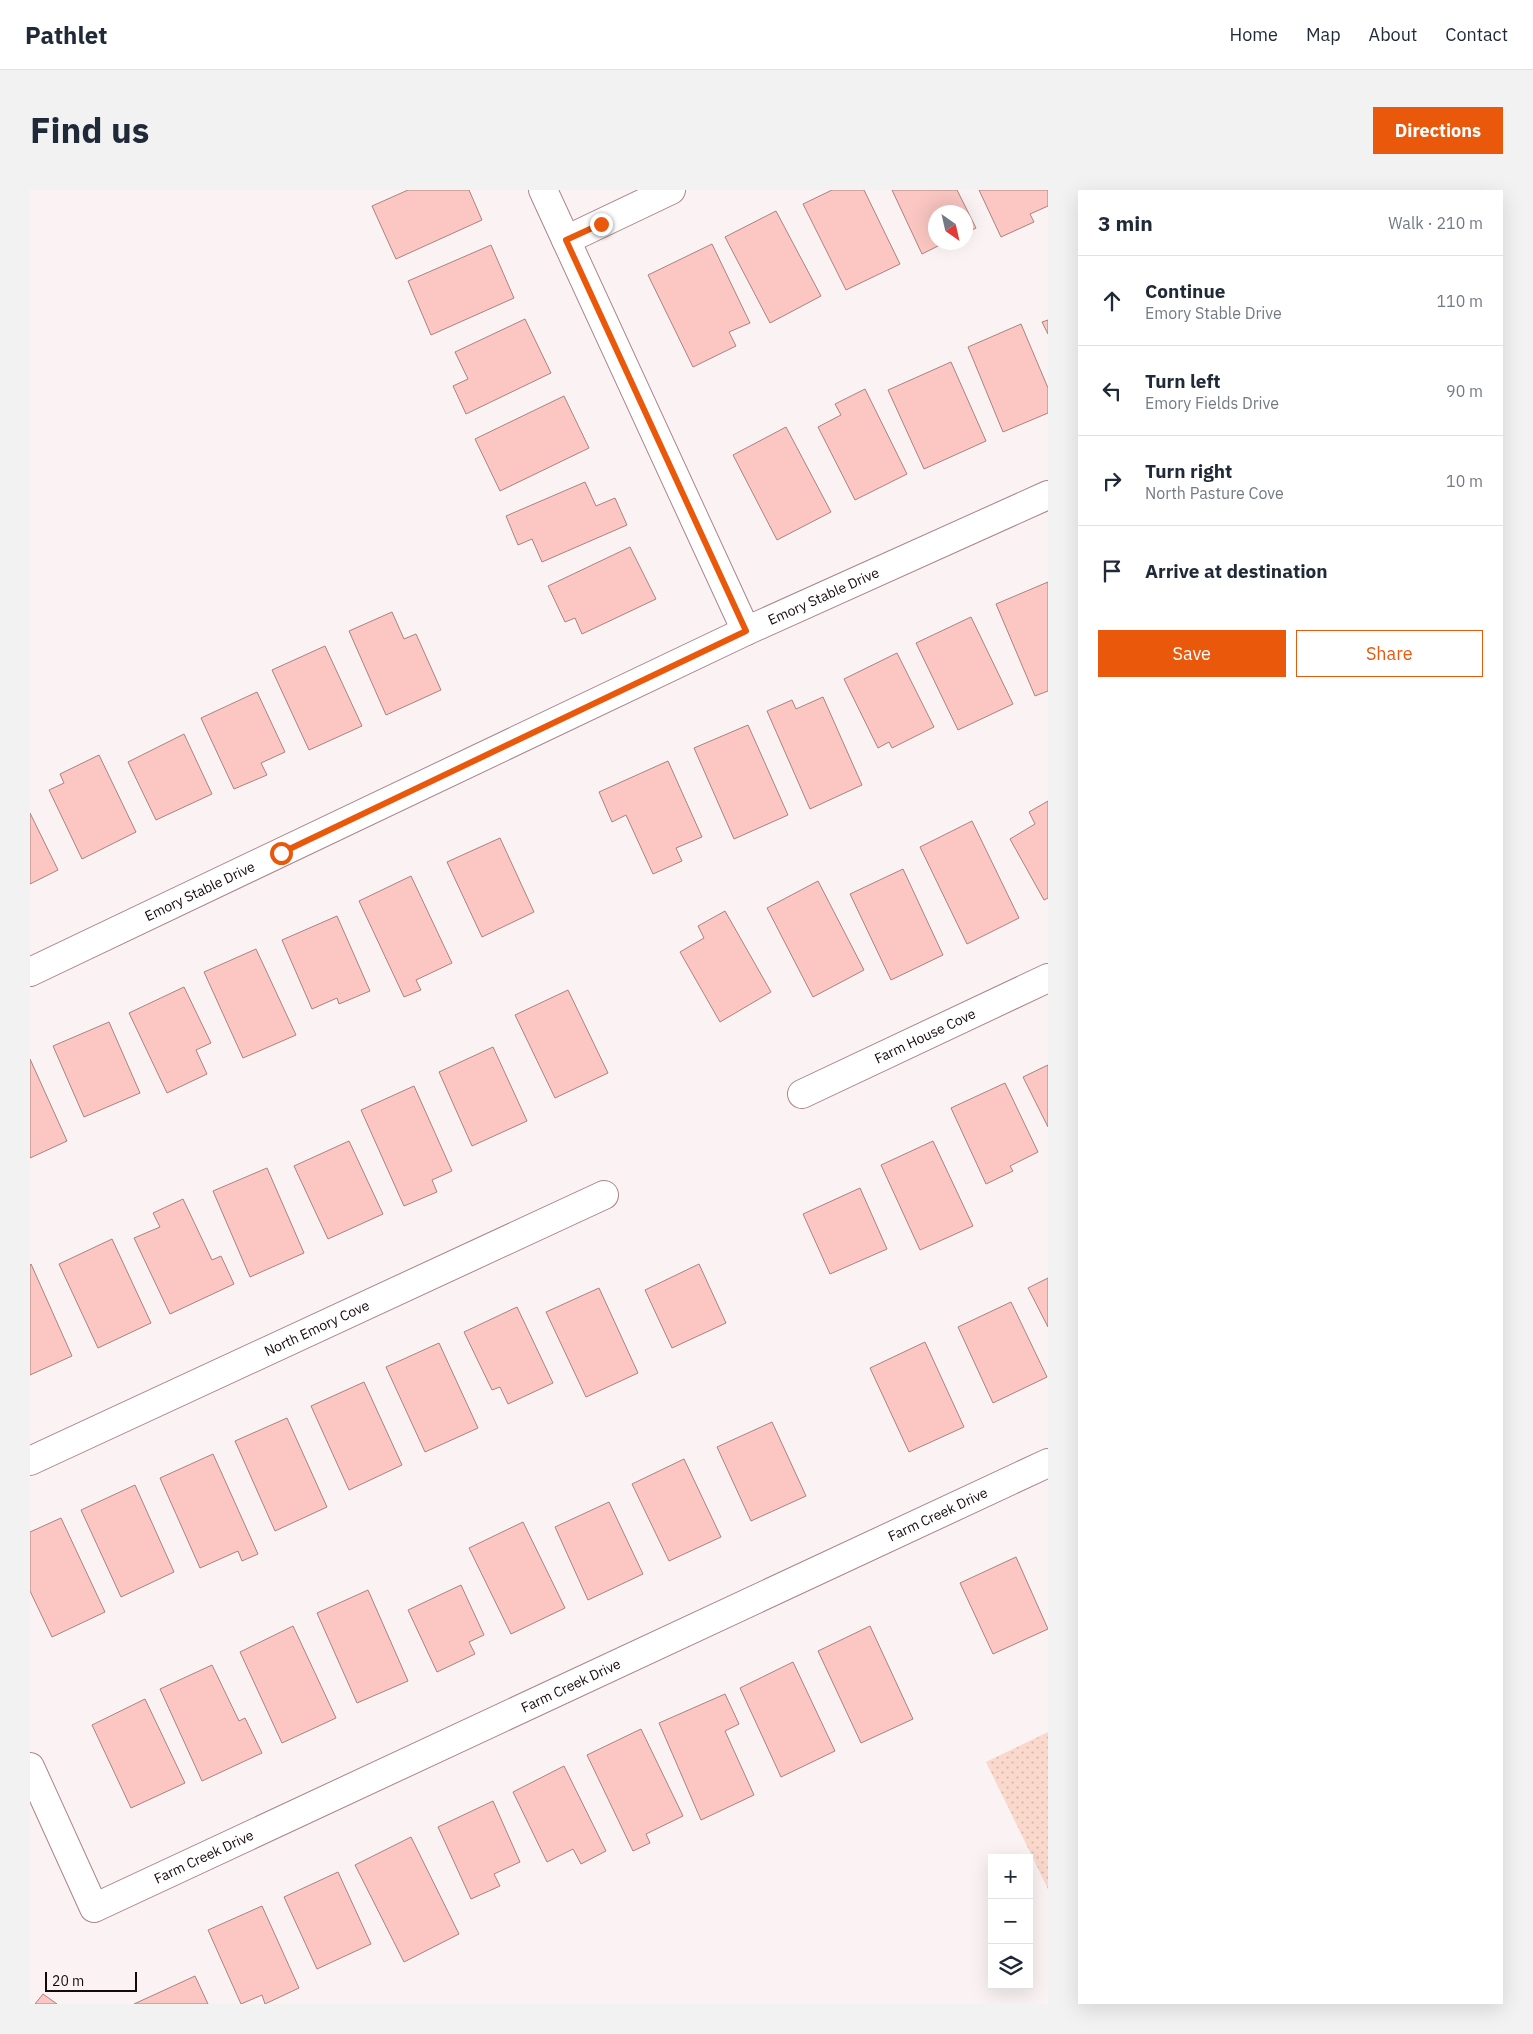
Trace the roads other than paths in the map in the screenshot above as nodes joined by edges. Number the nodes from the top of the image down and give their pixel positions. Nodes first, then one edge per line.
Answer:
1 (543, 190) edge
2 (671, 190) edge
3 (566, 240) junction
4 (1048, 496) edge
5 (746, 631) junction
6 (30, 972) edge
7 (1048, 978) edge
8 (802, 1094) dead end
9 (604, 1195) dead end
10 (30, 1461) edge
11 (1048, 1463) edge
12 (30, 1767) edge

1 - 3 street
2 - 3 street
3 - 5 street
4 - 5 street, Emory Stable Drive
5 - 6 street, Emory Stable Drive
7 - 8 street, Farm House Cove
9 - 10 street, North Emory Cove
11 - 12 street, Farm Creek Drive

